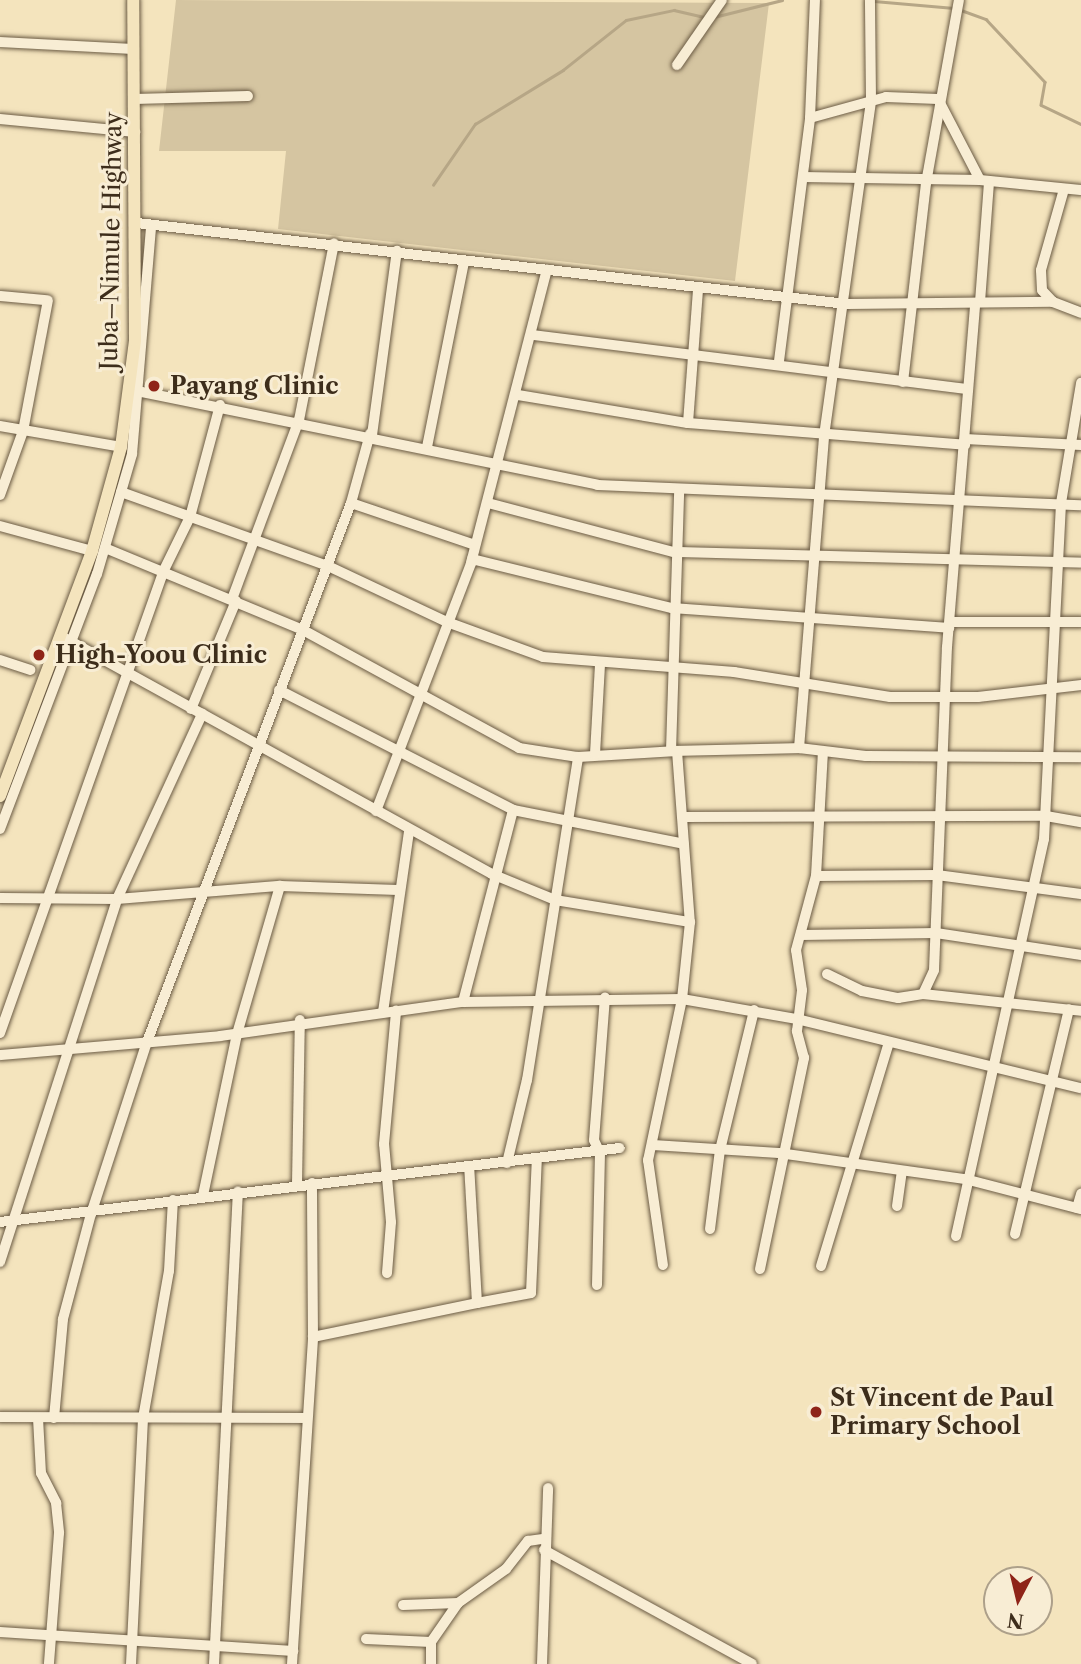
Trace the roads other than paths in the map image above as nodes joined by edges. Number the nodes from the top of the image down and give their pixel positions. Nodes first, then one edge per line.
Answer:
1 (133, 0) edge
2 (722, 0) edge
3 (815, 0) edge
4 (870, 0) edge
5 (959, 0) edge
6 (0, 41) edge
7 (133, 49) junction
8 (677, 65) dead end
9 (248, 96) dead end
10 (134, 99) junction
11 (871, 100) junction
12 (945, 104) junction
13 (810, 118) junction
14 (0, 119) edge
15 (135, 132) junction
16 (803, 177) junction
17 (985, 180) junction
18 (861, 181) junction
19 (926, 183) junction
20 (1064, 189) junction
21 (1081, 190) edge
22 (136, 223) junction
23 (151, 227) junction
24 (334, 243) junction
25 (397, 251) junction
26 (464, 262) junction
27 (547, 271) junction
28 (698, 290) junction
29 (789, 294) junction
30 (0, 296) edge
31 (978, 302) junction
32 (1053, 302) junction
33 (847, 304) junction
34 (913, 308) junction
35 (1081, 313) edge
36 (533, 335) junction
37 (691, 356) junction
38 (779, 361) junction
39 (835, 371) junction
40 (903, 382) junction
41 (1081, 385) edge
42 (968, 389) junction
43 (137, 391) junction
44 (518, 395) junction
45 (220, 405) junction
46 (299, 420) junction
47 (688, 423) junction
48 (0, 426) edge
49 (23, 430) junction
50 (371, 435) junction
51 (824, 436) junction
52 (965, 442) junction
53 (1076, 444) edge
54 (121, 447) junction
55 (426, 447) junction
56 (495, 463) junction
57 (679, 490) junction
58 (121, 492) junction
59 (0, 495) edge
60 (819, 495) junction
61 (960, 500) junction
62 (351, 503) junction
63 (488, 503) junction
64 (1061, 503) junction
65 (1081, 505) edge
66 (190, 517) junction
67 (0, 526) edge
68 (253, 538) junction
69 (475, 545) junction
70 (99, 549) junction
71 (674, 552) junction
72 (815, 553) junction
73 (956, 557) junction
74 (472, 559) junction
75 (1060, 562) junction
76 (1081, 563) edge
77 (328, 566) junction
78 (164, 570) junction
79 (234, 600) junction
80 (672, 608) junction
81 (811, 618) junction
82 (1054, 621) junction
83 (447, 622) junction
84 (1081, 622) edge
85 (949, 625) junction
86 (303, 630) junction
87 (67, 639) junction
88 (0, 660) edge
89 (600, 665) junction
90 (30, 670) dead end
91 (672, 672) junction
92 (131, 674) junction
93 (806, 683) junction
94 (1081, 685) edge
95 (1050, 689) junction
96 (279, 690) junction
97 (422, 696) junction
98 (946, 698) junction
99 (191, 709) junction
100 (202, 714) junction
101 (261, 746) junction
102 (799, 748) junction
103 (674, 751) junction
104 (823, 752) junction
105 (397, 754) junction
106 (595, 754) junction
107 (1048, 755) junction
108 (578, 757) junction
109 (945, 757) junction
110 (1081, 757) edge
111 (1, 787) edge
112 (513, 810) junction
113 (376, 811) junction
114 (821, 816) junction
115 (938, 816) junction
116 (1046, 816) junction
117 (684, 817) junction
118 (1081, 822) edge
119 (572, 826) junction
120 (0, 830) edge
121 (409, 832) junction
122 (684, 844) junction
123 (492, 874) junction
124 (936, 875) junction
125 (816, 876) junction
126 (280, 886) junction
127 (1035, 887) junction
128 (398, 890) junction
129 (205, 894) junction
130 (1081, 894) edge
131 (0, 898) edge
132 (117, 899) junction
133 (555, 900) junction
134 (47, 902) junction
135 (690, 922) junction
136 (936, 933) junction
137 (801, 935) junction
138 (1022, 945) junction
139 (1081, 955) edge
140 (827, 974) dead end
141 (923, 994) junction
142 (540, 998) junction
143 (605, 998) junction
144 (682, 999) junction
145 (1009, 1000) junction
146 (463, 1002) junction
147 (1069, 1009) junction
148 (754, 1010) junction
149 (396, 1011) junction
150 (1081, 1011) edge
151 (383, 1012) junction
152 (797, 1019) junction
153 (300, 1020) junction
154 (0, 1033) edge
155 (237, 1034) junction
156 (147, 1042) junction
157 (888, 1045) junction
158 (65, 1051) junction
159 (0, 1055) edge
160 (993, 1065) junction
161 (1054, 1081) junction
162 (1081, 1088) edge
163 (653, 1145) junction
164 (620, 1148) dead end
165 (720, 1150) junction
166 (600, 1153) junction
167 (779, 1153) junction
168 (537, 1158) junction
169 (507, 1163) junction
170 (848, 1164) junction
171 (468, 1166) junction
172 (902, 1172) junction
173 (384, 1175) junction
174 (965, 1179) junction
175 (312, 1183) junction
176 (297, 1184) junction
177 (238, 1192) junction
178 (1023, 1194) junction
179 (1081, 1194) edge
180 (203, 1196) junction
181 (173, 1200) junction
182 (897, 1206) dead end
183 (1079, 1209) edge
184 (91, 1214) junction
185 (4, 1222) edge
186 (710, 1229) dead end
187 (1015, 1234) dead end
188 (956, 1236) dead end
189 (0, 1262) edge
190 (663, 1265) dead end
191 (821, 1266) dead end
192 (760, 1269) dead end
193 (387, 1273) dead end
194 (597, 1285) dead end
195 (477, 1303) junction
196 (313, 1337) junction
197 (0, 1417) edge
198 (38, 1418) junction
199 (54, 1418) junction
200 (143, 1418) junction
201 (307, 1418) junction
202 (224, 1419) junction
203 (548, 1489) dead end
204 (543, 1544) junction
205 (458, 1603) junction
206 (403, 1605) dead end
207 (0, 1632) edge
208 (52, 1638) junction
209 (366, 1639) dead end
210 (134, 1641) junction
211 (431, 1642) junction
212 (216, 1648) junction
213 (293, 1651) junction
214 (49, 1664) edge
215 (131, 1664) edge
216 (214, 1664) edge
217 (292, 1664) edge
218 (431, 1664) edge
219 (542, 1664) edge
220 (752, 1664) edge

1 - 7 main road, Juba–Nimule Highway
2 - 8 street
3 - 13 street
4 - 11 street
5 - 12 street
6 - 7 street
7 - 10 main road, Juba–Nimule Highway
9 - 10 street
10 - 15 main road, Juba–Nimule Highway
11 - 12 street
11 - 13 street
11 - 18 street
12 - 17 street
12 - 19 street
13 - 16 street
14 - 15 street
15 - 22 main road, Juba–Nimule Highway
16 - 18 street
16 - 29 street
17 - 19 street
17 - 20 street
17 - 31 street
18 - 19 street
18 - 33 street
19 - 34 street
20 - 21 street
20 - 32 street
22 - 23 street
22 - 54 main road, Juba–Nimule Highway
23 - 24 street
23 - 43 street
24 - 25 street
24 - 46 street
25 - 26 street
25 - 50 street
26 - 27 street
26 - 55 street
27 - 28 street
27 - 36 street
28 - 29 street
28 - 37 street
29 - 33 street
29 - 38 street
30 - 49 street
31 - 32 street
31 - 34 street
31 - 42 street
32 - 35 street
33 - 34 street
33 - 39 street
34 - 40 street
36 - 37 street
36 - 44 street
37 - 38 street
37 - 47 street
38 - 39 street
39 - 40 street
39 - 51 street
40 - 42 street
41 - 53 street
42 - 52 street
43 - 45 street
43 - 58 street
44 - 47 street
44 - 56 street
45 - 46 street
45 - 66 street
46 - 50 street
46 - 68 street
47 - 51 street
48 - 49 street
49 - 54 street
49 - 59 street
50 - 55 street
50 - 62 street
51 - 52 street
51 - 60 street
52 - 53 street
52 - 61 street
53 - 64 street
54 - 70 main road, Juba–Nimule Highway
55 - 56 street
56 - 57 street
56 - 63 street
57 - 60 street
57 - 71 street
58 - 66 street
58 - 70 street
60 - 61 street
60 - 72 street
61 - 64 street
61 - 73 street
62 - 69 street
62 - 77 street
63 - 69 street
63 - 71 street
64 - 65 street
64 - 75 street
66 - 68 street
66 - 78 street
67 - 70 street
68 - 77 street
68 - 79 street
69 - 74 street
70 - 78 street
70 - 87 main road, Juba–Nimule Highway
71 - 72 street
71 - 80 street
72 - 73 street
72 - 81 street
73 - 75 street
73 - 85 street
74 - 80 street
74 - 83 street
75 - 76 street
75 - 82 street
77 - 83 street
77 - 86 street
78 - 79 street
78 - 92 street
79 - 86 street
79 - 99 street
80 - 81 street
80 - 91 street
81 - 85 street
81 - 93 street
82 - 84 street
82 - 85 street
82 - 95 street
83 - 89 street
83 - 97 street
85 - 98 street
86 - 96 street
86 - 97 street
87 - 92 street
87 - 111 main road, Juba–Nimule Highway
87 - 120 street
88 - 90 street
89 - 91 street
89 - 106 street
91 - 93 street
91 - 103 street
92 - 99 street
92 - 134 street
93 - 98 street
93 - 102 street
94 - 95 street
95 - 98 street
95 - 107 street
96 - 101 street
96 - 105 street
97 - 105 street
97 - 108 street
98 - 109 street
99 - 100 street
100 - 101 street
100 - 132 street
101 - 113 street
101 - 129 street
102 - 103 street
102 - 104 street
103 - 106 street
103 - 117 street
104 - 109 street
104 - 114 street
105 - 112 street
105 - 113 street
106 - 108 street
107 - 109 street
107 - 110 street
107 - 116 street
108 - 119 street
109 - 115 street
112 - 119 street
112 - 123 street
113 - 121 street
114 - 115 street
114 - 117 street
114 - 125 street
115 - 116 street
115 - 124 street
116 - 118 street
116 - 127 street
117 - 122 street
119 - 122 street
119 - 133 street
121 - 123 street
121 - 128 street
122 - 135 street
123 - 133 street
123 - 146 street
124 - 125 street
124 - 127 street
124 - 136 street
125 - 137 street
126 - 128 street
126 - 129 street
126 - 155 street
127 - 130 street
127 - 138 street
128 - 151 street
129 - 132 street
129 - 156 street
131 - 134 street
132 - 134 street
132 - 158 street
133 - 135 street
133 - 142 street
134 - 154 street
135 - 144 street
136 - 137 street
136 - 138 street
136 - 141 street
137 - 152 street
138 - 139 street
138 - 145 street
140 - 141 street
141 - 145 street
142 - 143 street
142 - 146 street
142 - 169 street
143 - 144 street
143 - 166 street
144 - 148 street
144 - 163 street
145 - 147 street
145 - 160 street
146 - 149 street
147 - 150 street
147 - 161 street
148 - 152 street
148 - 165 street
149 - 151 street
149 - 173 street
151 - 153 street
152 - 157 street
152 - 167 street
153 - 155 street
153 - 176 street
155 - 156 street
155 - 180 street
156 - 158 street
156 - 184 street
157 - 160 street
157 - 170 street
158 - 159 street
158 - 185 street
160 - 161 street
160 - 174 street
161 - 162 street
161 - 178 street
163 - 165 street
163 - 190 street
164 - 166 street
165 - 167 street
165 - 186 street
166 - 168 street
166 - 194 street
167 - 170 street
167 - 192 street
168 - 169 street
168 - 195 street
169 - 171 street
170 - 172 street
170 - 191 street
171 - 173 street
171 - 195 street
172 - 174 street
172 - 182 street
173 - 175 street
173 - 193 street
174 - 178 street
174 - 188 street
175 - 176 street
175 - 196 street
176 - 177 street
177 - 180 street
177 - 202 street
178 - 183 street
178 - 187 street
179 - 183 street
180 - 181 street
181 - 184 street
181 - 200 street
184 - 185 street
184 - 199 street
185 - 189 street
195 - 196 street
196 - 201 street
197 - 198 street
198 - 199 street
198 - 208 street
199 - 200 street
200 - 202 street
200 - 210 street
201 - 202 street
201 - 213 street
202 - 212 street
203 - 204 street
204 - 205 street
204 - 219 street
204 - 220 street
205 - 206 street
205 - 211 street
207 - 208 street
208 - 210 street
208 - 214 street
209 - 211 street
210 - 212 street
210 - 215 street
211 - 218 street
212 - 213 street
212 - 216 street
213 - 217 street

